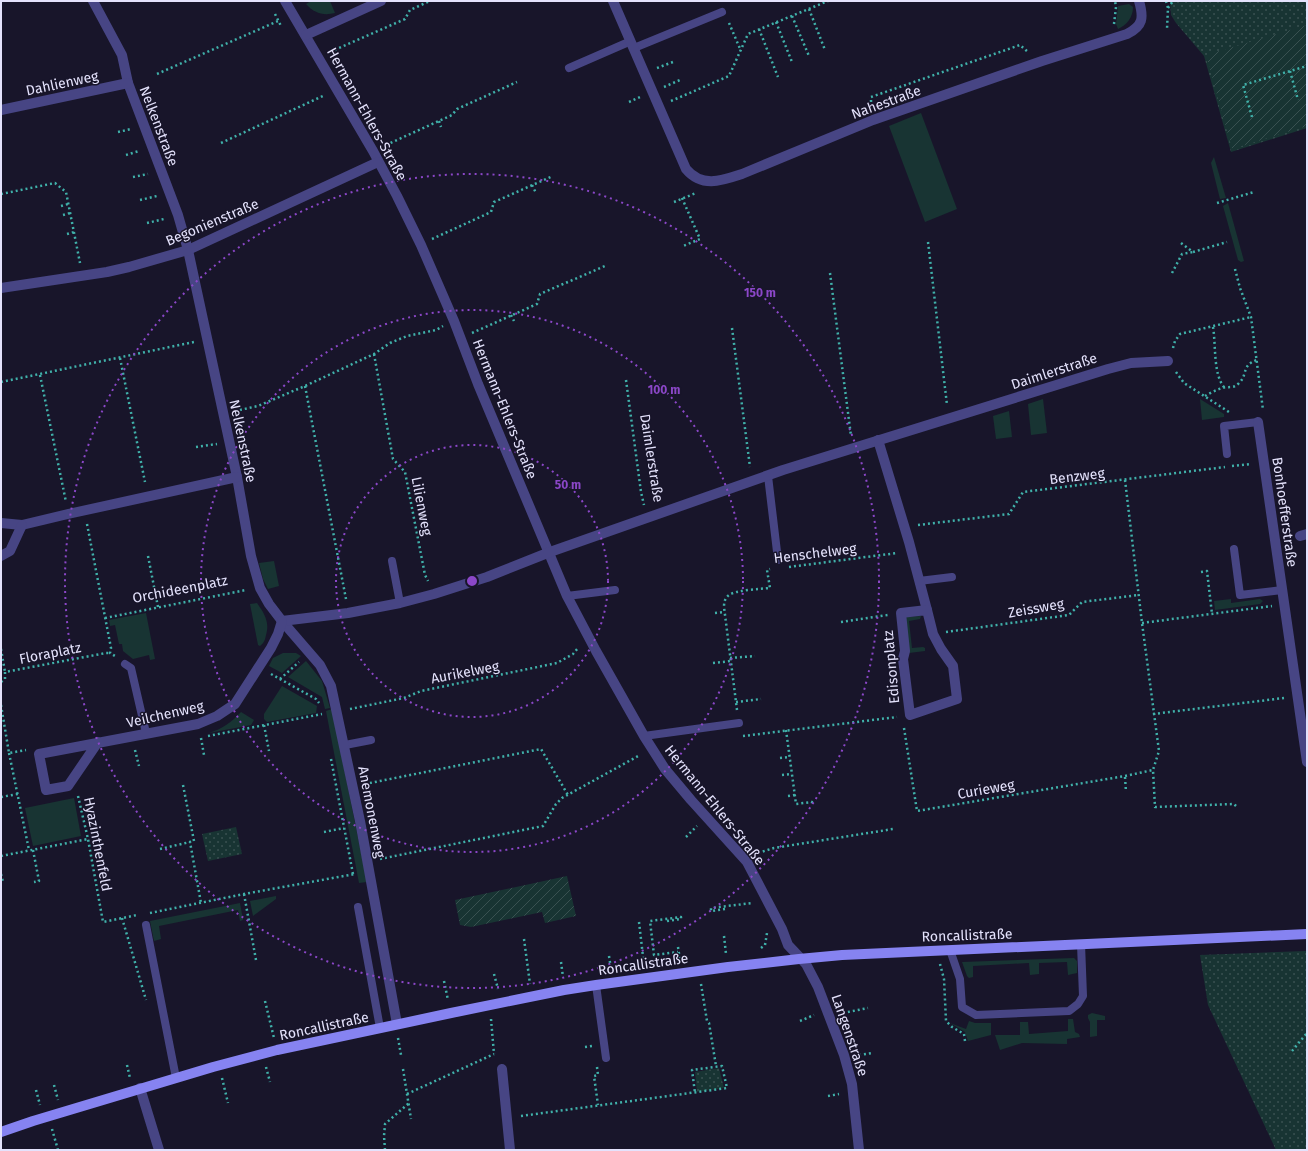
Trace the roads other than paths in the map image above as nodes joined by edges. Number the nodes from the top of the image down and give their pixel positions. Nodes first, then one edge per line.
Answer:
1 (93, 1) edge
2 (285, 1) edge
3 (380, 1) edge
4 (612, 1) edge
5 (1139, 1) edge
6 (722, 12) dead end
7 (306, 35) junction
8 (632, 44) junction
9 (569, 68) dead end
10 (128, 83) junction
11 (1, 110) edge
12 (378, 162) junction
13 (188, 250) junction
14 (1, 288) edge
15 (1168, 361) road end
16 (1258, 422) joint
17 (878, 440) junction
18 (1227, 454) dead end
19 (768, 476) junction
20 (237, 477) junction
21 (1, 523) edge
22 (22, 525) junction
23 (1234, 549) dead end
24 (550, 552) junction
25 (1, 556) edge
26 (778, 560) dead end
27 (392, 561) dead end
28 (952, 577) dead end
29 (919, 581) junction
30 (615, 590) dead end
31 (1282, 590) junction
32 (567, 596) junction
33 (400, 604) junction
34 (927, 610) junction
35 (282, 621) junction
36 (125, 664) road end
37 (739, 723) road end
38 (146, 733) junction
39 (644, 736) junction
40 (371, 740) dead end
41 (98, 742) junction
42 (344, 745) junction
43 (1306, 750) edge
44 (1307, 762) edge
45 (358, 907) dead end
46 (146, 924) dead end
47 (1307, 934) edge
48 (1081, 944) junction
49 (950, 950) junction
50 (800, 959) junction
51 (596, 985) junction
52 (397, 1024) junction
53 (380, 1028) junction
54 (606, 1058) dead end
55 (502, 1069) dead end
56 (176, 1078) junction
57 (140, 1088) junction
58 (1, 1132) edge
59 (159, 1150) edge
60 (510, 1150) edge
61 (859, 1150) edge

1 - 10 street, Nelkenstraße
2 - 7 street, Hermann-Ehlers-Straße
3 - 7 street
4 - 8 street, Nahestraße
5 - 8 street, Nahestraße
6 - 8 lane
7 - 12 street, Hermann-Ehlers-Straße
8 - 9 lane
10 - 11 street, Dahlienweg
10 - 13 street, Nelkenstraße
12 - 13 street, Begonienstraße
12 - 24 street, Hermann-Ehlers-Straße
13 - 14 street, Begonienstraße
13 - 20 street, Nelkenstraße
15 - 17 street, Daimlerstraße
16 - 18 lane
16 - 31 street, Bonhoefferstraße
17 - 19 street, Daimlerstraße
17 - 29 street, Edisonplatz
19 - 24 street, Daimlerstraße
19 - 26 lane
20 - 22 street
20 - 35 street, Nelkenstraße
21 - 22 street
22 - 25 street
23 - 31 lane
24 - 32 street, Hermann-Ehlers-Straße
24 - 33 street
27 - 33 lane
28 - 29 lane
29 - 34 street, Edisonplatz
30 - 32 lane
31 - 43 street, Bonhoefferstraße
32 - 39 street, Hermann-Ehlers-Straße
33 - 35 street
34 - 34 street, Edisonplatz
35 - 38 street, Veilchenweg
35 - 42 street, Anemonenweg
36 - 38 lane
37 - 39 lane
38 - 41 street, Veilchenweg
39 - 50 street, Hermann-Ehlers-Straße
40 - 42 lane
41 - 41 street, Veilchenweg
42 - 52 street, Anemonenweg
43 - 44 street, Bonhoefferstraße
45 - 53 lane
46 - 56 lane
47 - 48 street, Roncallistraße
48 - 49 street, Roncallistraße
48 - 49 lane
49 - 50 street, Roncallistraße
50 - 51 street, Roncallistraße
50 - 61 street, Langenstraße
51 - 52 street, Roncallistraße
51 - 54 lane
52 - 53 street, Roncallistraße
53 - 56 street, Roncallistraße
55 - 60 street
56 - 57 street, Roncallistraße
57 - 58 street, Roncallistraße
57 - 59 street

